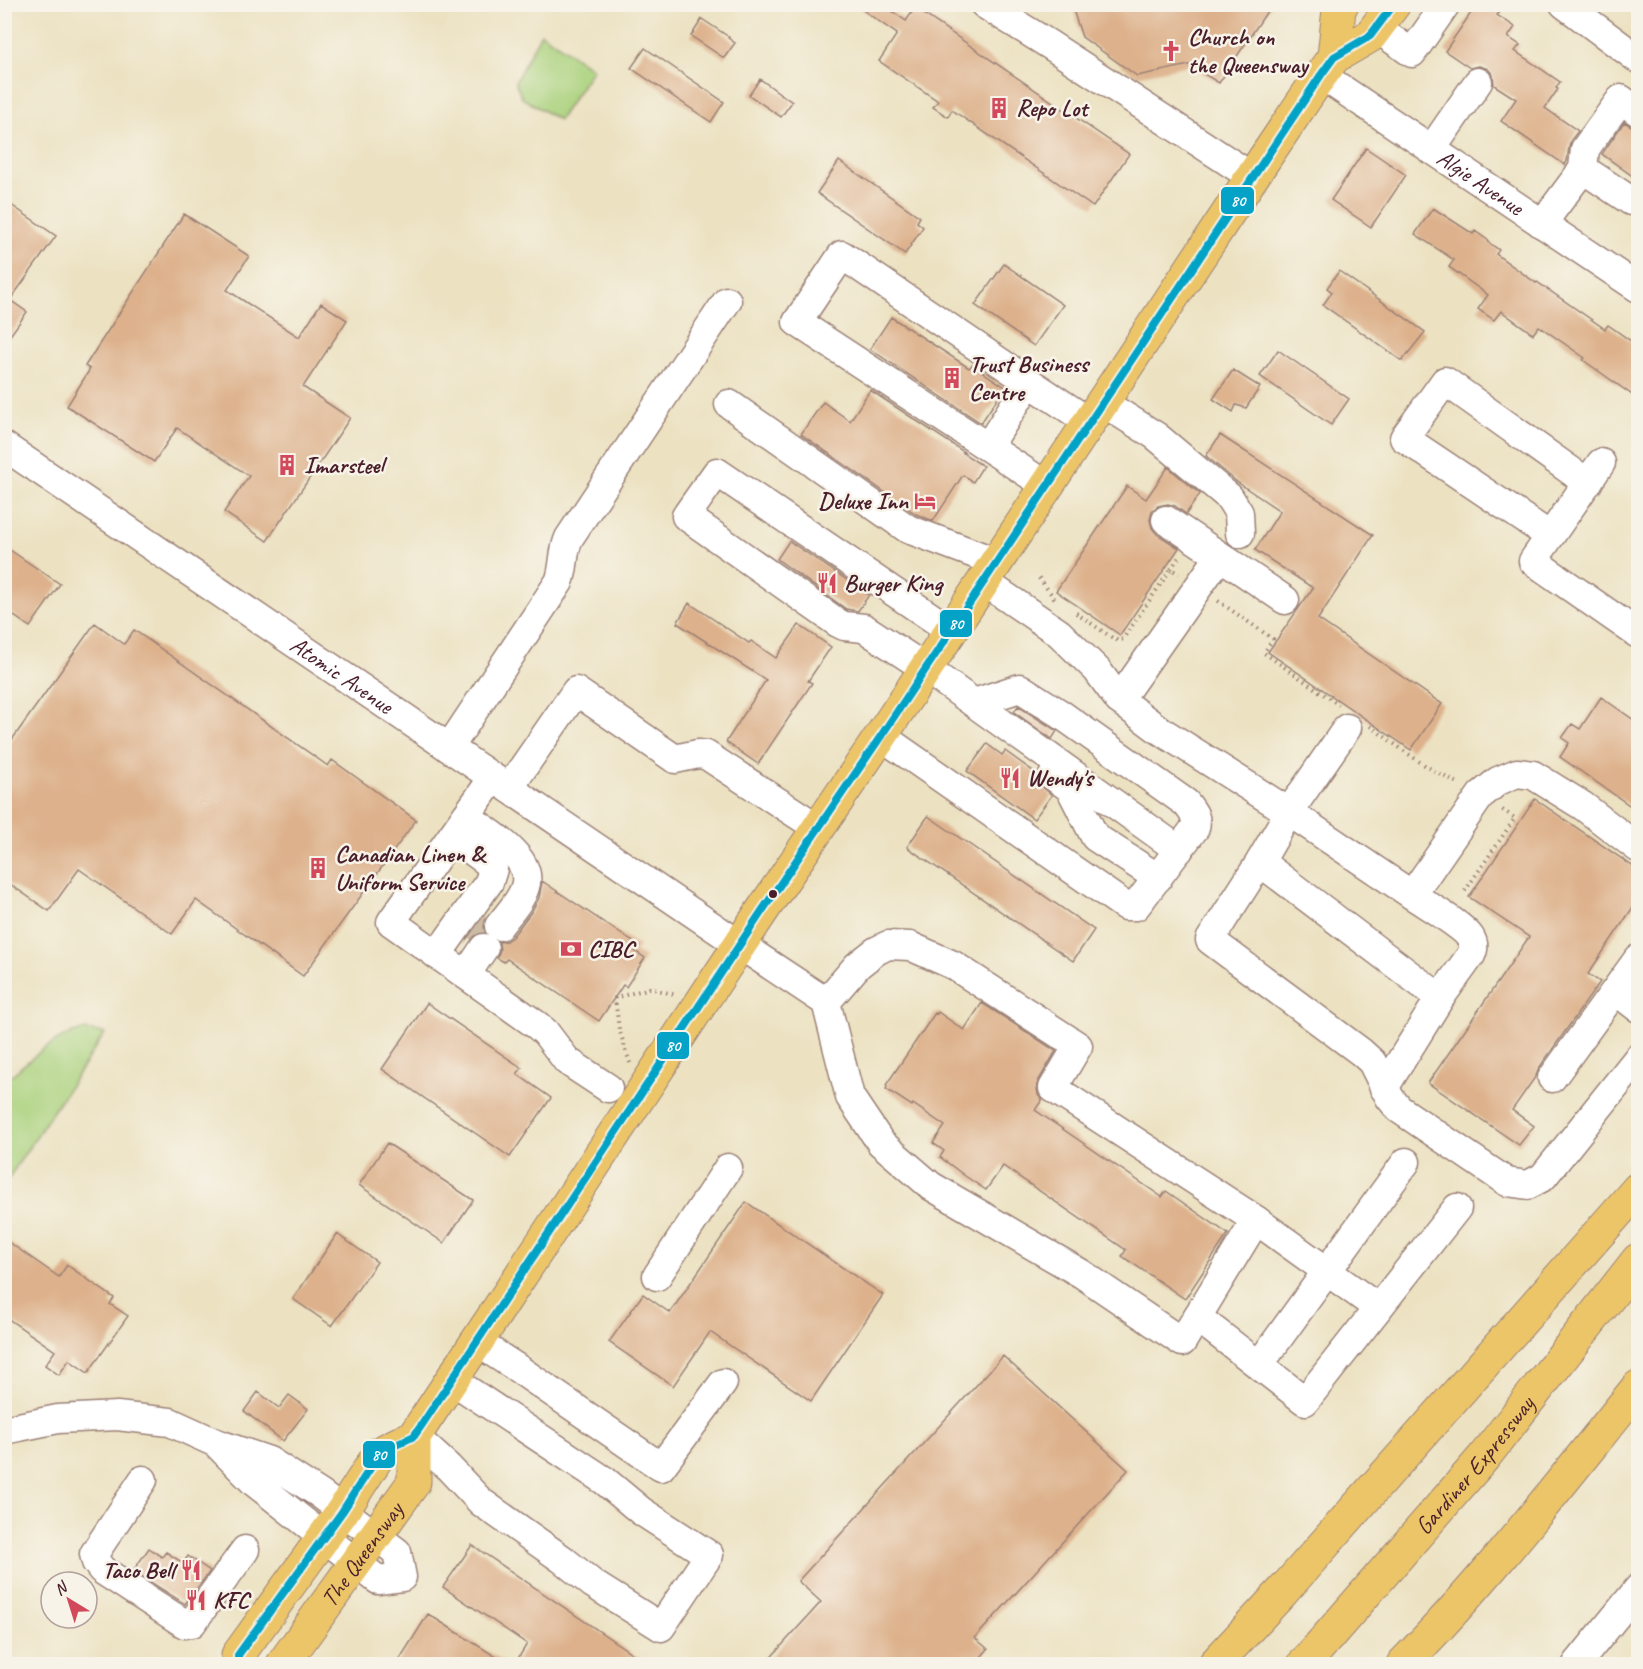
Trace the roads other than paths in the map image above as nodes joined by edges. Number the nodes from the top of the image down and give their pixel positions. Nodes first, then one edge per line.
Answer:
1 (984, 4) edge
2 (1342, 4) edge
3 (1446, 4) edge
4 (1564, 4) edge
5 (1385, 16) edge
6 (1638, 58) edge
7 (1328, 66) junction
8 (1478, 82) dead end
9 (1638, 111) edge
10 (1431, 150) junction
11 (1582, 169) junction
12 (1252, 177) junction
13 (1631, 201) dead end
14 (1542, 224) junction
15 (1638, 288) edge
16 (728, 301) dead end
17 (1029, 382) junction
18 (729, 404) dead end
19 (1096, 412) junction
20 (4, 446) edge
21 (988, 447) junction
22 (1047, 486) junction
23 (1166, 520) dead end
24 (1239, 533) dead end
25 (1550, 536) junction
26 (1220, 556) junction
27 (989, 572) junction
28 (1285, 600) dead end
29 (950, 630) junction
30 (1638, 634) edge
31 (926, 668) junction
32 (1119, 700) junction
33 (983, 709) junction
34 (1350, 719) road end
35 (881, 736) junction
36 (449, 748) junction
37 (501, 783) junction
38 (1289, 812) junction
39 (459, 826) junction
40 (818, 828) junction
41 (1638, 848) edge
42 (1179, 850) junction
43 (507, 858) junction
44 (1260, 862) junction
45 (1158, 878) junction
46 (1412, 895) junction
47 (740, 945) junction
48 (1638, 959) edge
49 (452, 966) junction
50 (1616, 991) junction
51 (1440, 998) junction
52 (826, 1002) junction
53 (1638, 1008) edge
54 (1638, 1058) edge
55 (1552, 1078) dead end
56 (608, 1088) dead end
57 (1384, 1088) junction
58 (1406, 1162) dead end
59 (728, 1168) dead end
60 (1638, 1189) edge
61 (1457, 1208) dead end
62 (1256, 1220) junction
63 (1638, 1260) edge
64 (1327, 1271) junction
65 (657, 1276) dead end
66 (1378, 1308) junction
67 (1197, 1317) junction
68 (477, 1342) junction
69 (1259, 1365) junction
70 (452, 1380) junction
71 (723, 1383) dead end
72 (1638, 1387) edge
73 (4, 1430) edge
74 (414, 1436) junction
75 (216, 1443) junction
76 (143, 1480) dead end
77 (342, 1512) junction
78 (374, 1536) junction
79 (323, 1538) junction
80 (245, 1550) dead end
81 (355, 1563) junction
82 (1638, 1589) edge
83 (1440, 1627) junction
84 (238, 1665) edge
85 (283, 1665) edge
86 (1215, 1665) edge
87 (1304, 1665) edge
88 (1403, 1665) edge
89 (1411, 1665) edge
90 (1577, 1665) edge

1 - 12 street
2 - 7 main road, The Queensway
3 - 5 street
4 - 6 street
5 - 7 main road, The Queensway
7 - 10 street, Algie Avenue
7 - 12 main road, The Queensway
8 - 10 street
9 - 11 street
10 - 14 street, Algie Avenue
11 - 13 street
11 - 14 street
12 - 19 main road, The Queensway
14 - 15 street, Algie Avenue
16 - 36 street
17 - 19 street
17 - 21 street
17 - 21 street
18 - 27 street
19 - 22 main road, The Queensway
19 - 24 street
20 - 36 street, Atomic Avenue
21 - 22 street
22 - 27 main road, The Queensway
23 - 26 street
25 - 25 street
25 - 30 street
26 - 28 street
26 - 32 street
27 - 29 main road, The Queensway
27 - 32 street
29 - 31 main road, The Queensway
29 - 31 street
31 - 33 street
31 - 35 main road, The Queensway
32 - 38 street
33 - 42 street
33 - 42 street
33 - 45 street
34 - 38 street
35 - 40 main road, The Queensway
35 - 45 street
36 - 37 street, Atomic Avenue
37 - 39 street
37 - 40 street
37 - 47 street, Atomic Avenue
38 - 44 street
38 - 46 street
39 - 43 street
39 - 49 street
40 - 47 main road, The Queensway
41 - 46 street
42 - 45 street
43 - 49 street
43 - 49 street
44 - 51 street
44 - 57 street
46 - 51 street
47 - 52 street, Atomic Avenue
47 - 68 main road, The Queensway
48 - 50 street
49 - 56 street
50 - 53 street
50 - 55 street
51 - 57 street
52 - 62 street
52 - 67 street
54 - 57 street
58 - 64 street
59 - 65 street
60 - 86 main road
61 - 66 street
62 - 64 street
62 - 67 street
63 - 87 main road, Gardiner Expressway
64 - 66 street
64 - 69 street
66 - 69 street
67 - 69 street
68 - 70 main road, The Queensway
68 - 71 street
70 - 74 main road, The Queensway
70 - 74 street
72 - 83 main road
73 - 75 street
74 - 77 main road, The Queensway
74 - 78 main road, The Queensway
75 - 77 street
75 - 79 street
76 - 80 street
77 - 78 street
77 - 79 main road, The Queensway
78 - 81 main road, The Queensway
78 - 81 street
79 - 81 street
79 - 84 main road, The Queensway
81 - 85 main road, The Queensway
82 - 90 street
83 - 88 main road
83 - 89 main road

